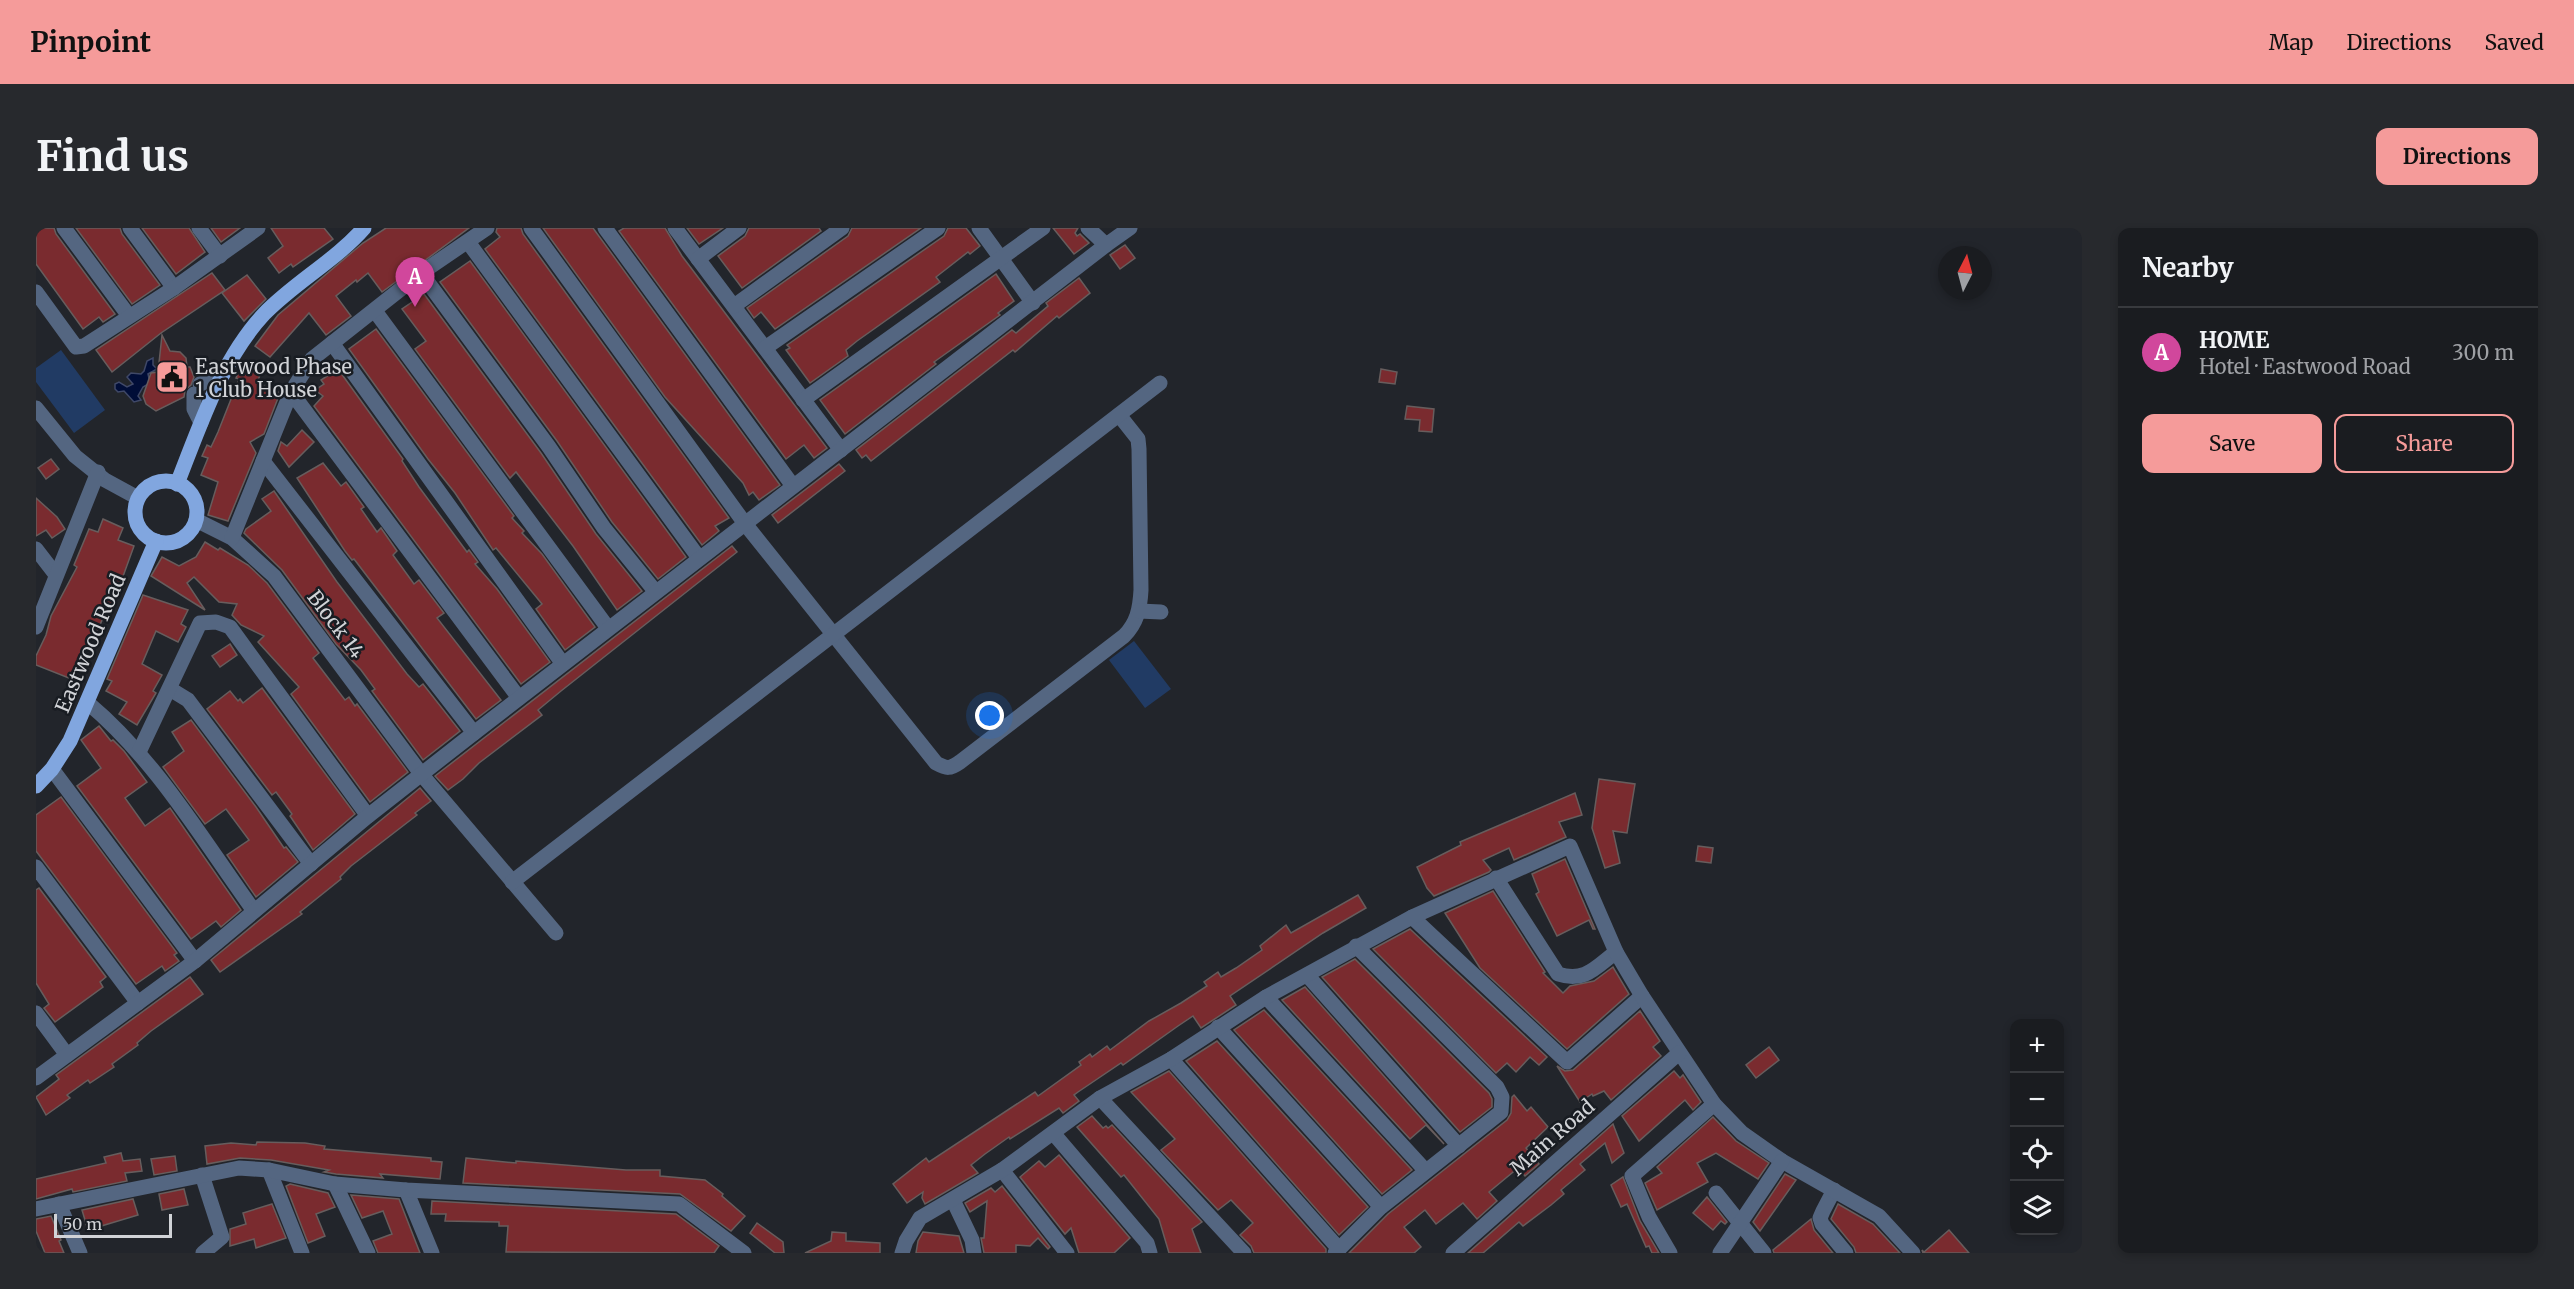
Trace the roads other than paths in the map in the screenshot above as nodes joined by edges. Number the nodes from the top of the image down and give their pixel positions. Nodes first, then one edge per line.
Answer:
1 (64, 228) edge
2 (130, 228) edge
3 (199, 228) edge
4 (258, 228) edge
5 (364, 228) edge
6 (487, 228) edge
7 (531, 228) edge
8 (605, 228) edge
9 (675, 228) edge
10 (739, 228) edge
11 (842, 228) edge
12 (938, 228) edge
13 (979, 228) edge
14 (1043, 228) edge
15 (1088, 228) edge
16 (1130, 228) edge
17 (468, 242) junction
18 (1106, 245) junction
19 (220, 256) junction
20 (1000, 257) junction
21 (698, 259) junction
22 (421, 273) junction
23 (174, 288) junction
24 (36, 292) edge
25 (1033, 303) junction
26 (734, 306) junction
27 (375, 310) junction
28 (129, 316) junction
29 (332, 343) junction
30 (765, 348) junction
31 (223, 374) junction
32 (1160, 383) dead end
33 (291, 392) junction
34 (803, 400) junction
35 (36, 408) edge
36 (1119, 415) junction
37 (201, 423) junction
38 (841, 450) junction
39 (262, 461) junction
40 (98, 472) junction
41 (177, 484) junction
42 (793, 486) junction
43 (138, 498) junction
44 (196, 520) junction
45 (746, 525) junction
46 (232, 538) junction
47 (156, 542) junction
48 (36, 549) edge
49 (699, 558) junction
50 (56, 576) junction
51 (655, 591) junction
52 (1140, 611) junction
53 (1161, 612) dead end
54 (36, 627) edge
55 (608, 628) junction
56 (833, 635) junction
57 (562, 664) junction
58 (170, 690) junction
59 (519, 698) junction
60 (88, 703) junction
61 (474, 733) junction
62 (139, 752) junction
63 (52, 769) junction
64 (422, 775) junction
65 (36, 786) edge
66 (368, 816) junction
67 (311, 864) junction
68 (36, 867) edge
69 (1496, 878) junction
70 (512, 882) junction
71 (254, 910) junction
72 (1412, 917) junction
73 (556, 933) dead end
74 (1356, 946) junction
75 (1616, 952) junction
76 (195, 961) junction
77 (1307, 975) junction
78 (1642, 996) junction
79 (1266, 997) junction
80 (138, 1003) junction
81 (36, 1013) edge
82 (1218, 1027) junction
83 (1679, 1053) junction
84 (67, 1055) junction
85 (1171, 1059) junction
86 (36, 1078) edge
87 (1100, 1098) junction
88 (1714, 1104) junction
89 (1054, 1134) junction
90 (1460, 1146) junction
91 (1782, 1161) junction
92 (269, 1170) junction
93 (1002, 1170) junction
94 (1425, 1170) junction
95 (202, 1175) junction
96 (335, 1184) junction
97 (406, 1190) junction
98 (1834, 1191) junction
99 (1716, 1193) dead end
100 (953, 1200) junction
101 (59, 1204) junction
102 (1381, 1207) junction
103 (36, 1209) edge
104 (1738, 1224) junction
105 (1337, 1251) edge
106 (80, 1253) edge
107 (203, 1253) edge
108 (302, 1253) edge
109 (368, 1253) edge
110 (433, 1253) edge
111 (744, 1253) edge
112 (902, 1253) edge
113 (974, 1253) edge
114 (1067, 1253) edge
115 (1150, 1253) edge
116 (1244, 1253) edge
117 (1453, 1253) edge
118 (1670, 1253) edge
119 (1720, 1253) edge
120 (1764, 1253) edge
121 (1846, 1253) edge
122 (1913, 1253) edge

1 - 28 street
2 - 23 street
3 - 19 street
4 - 19 street
5 - 31 main road
6 - 17 street
7 - 45 street
8 - 42 street
9 - 21 street
10 - 21 street
11 - 26 street
12 - 30 street
13 - 20 street
14 - 20 street
15 - 18 street
16 - 18 street
17 - 22 street
17 - 49 street
18 - 25 street
19 - 23 street
20 - 25 street
20 - 34 street
21 - 26 street
22 - 27 street
22 - 51 street
23 - 28 street
24 - 28 street
25 - 38 street
26 - 30 street
27 - 29 street
27 - 55 street
29 - 33 street
29 - 57 street
30 - 34 street
31 - 37 main road
31 - 37 street
32 - 36 street
33 - 39 street
33 - 59 street
34 - 38 street
35 - 40 street
36 - 52 street
36 - 56 street
37 - 41 main road
38 - 42 street
39 - 46 street
39 - 61 street
40 - 43 street
40 - 50 street
41 - 43 main road
41 - 44 main road
42 - 45 street
43 - 47 main road
44 - 46 street, Block 14
44 - 47 main road
45 - 49 street
45 - 56 street
46 - 64 street, Block 14
47 - 60 main road, Eastwood Road
48 - 50 street
49 - 51 street
50 - 54 street
51 - 55 street
52 - 53 street
52 - 56 street
55 - 57 street
56 - 70 street
57 - 59 street
58 - 62 street
58 - 66 street
58 - 67 street
59 - 61 street
60 - 62 street
60 - 63 main road, Eastwood Road
61 - 64 street
62 - 71 street
63 - 65 main road, Eastwood Road
63 - 76 street
64 - 66 street
64 - 70 street, Block 14
66 - 67 street
67 - 71 street
68 - 80 street
69 - 72 street
69 - 75 street
69 - 75 street
70 - 73 street, Block 14
71 - 76 street
72 - 74 street
72 - 78 street
74 - 77 street
74 - 90 street
75 - 78 street
76 - 80 street
77 - 79 street
77 - 90 street
78 - 83 street
79 - 82 street
79 - 94 street
80 - 84 street
81 - 84 street
82 - 85 street
82 - 102 street
83 - 88 street
83 - 117 street, Main Road
84 - 86 street
85 - 87 street
85 - 105 street
87 - 89 street
87 - 116 street
88 - 91 street
88 - 118 street
89 - 93 street
89 - 115 street
90 - 94 street
91 - 98 street
91 - 104 street
92 - 95 street
92 - 96 street
92 - 108 street
93 - 100 street
93 - 114 street
94 - 102 street
95 - 101 street
95 - 107 street
96 - 97 street
96 - 109 street
97 - 110 street
97 - 111 street
98 - 121 street
98 - 122 street
99 - 104 street
100 - 112 street
100 - 113 street
101 - 103 street
101 - 106 street
102 - 105 street
104 - 119 street
104 - 120 street

